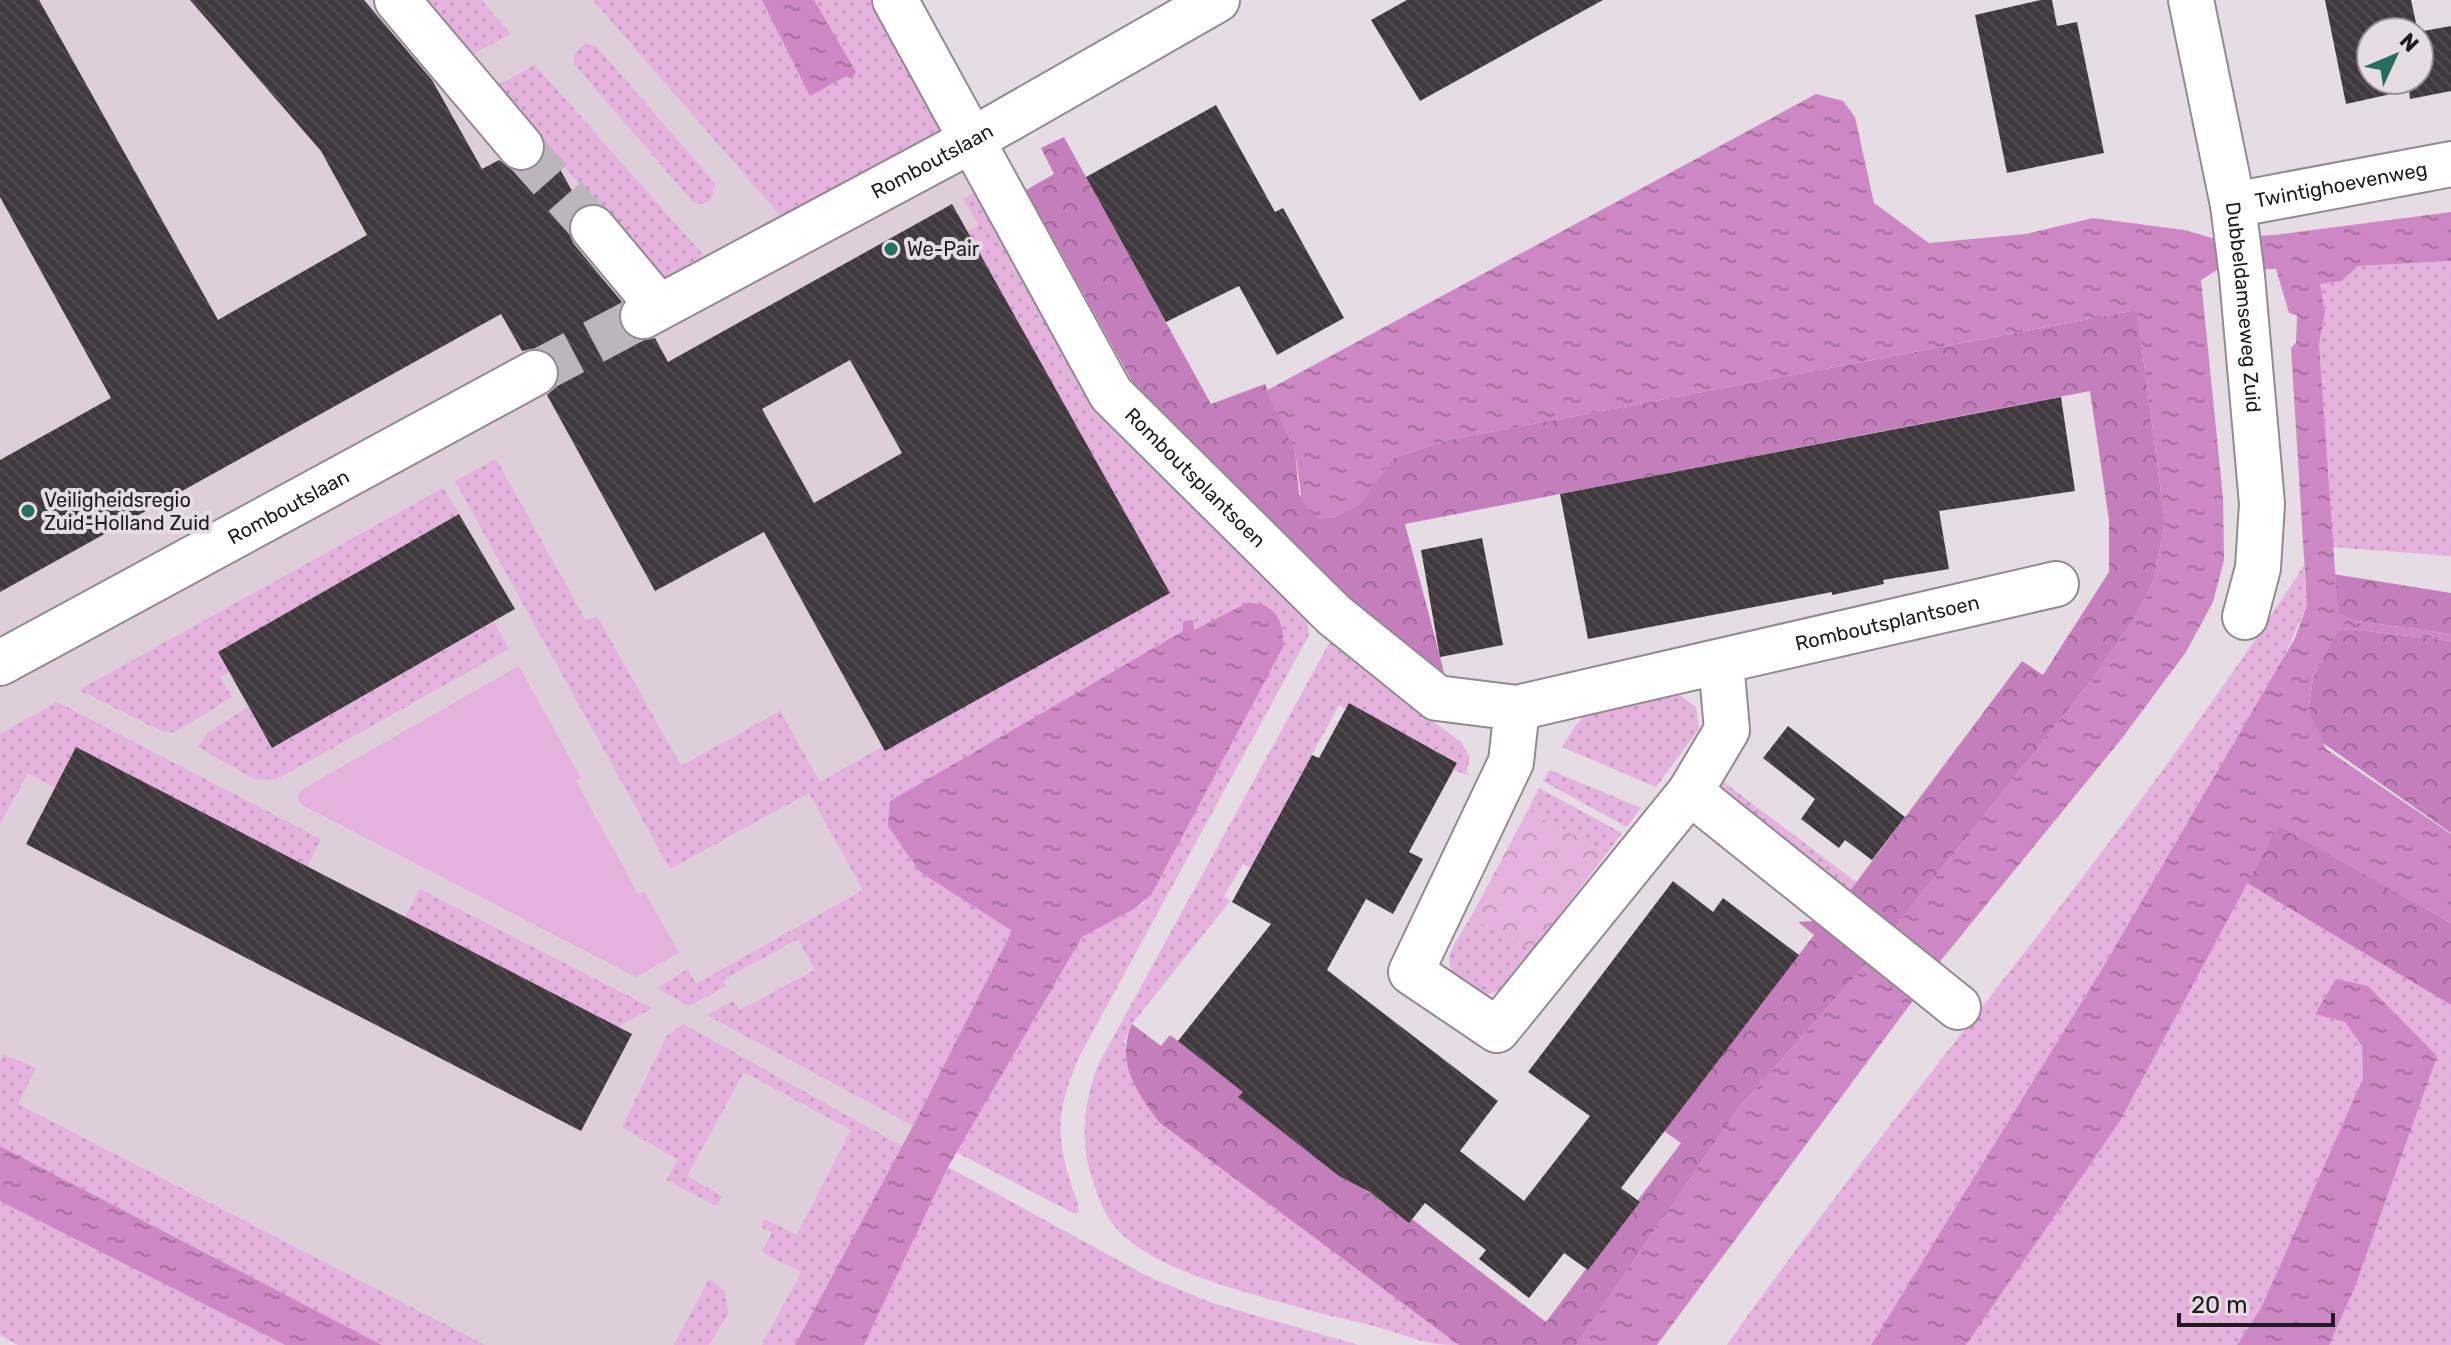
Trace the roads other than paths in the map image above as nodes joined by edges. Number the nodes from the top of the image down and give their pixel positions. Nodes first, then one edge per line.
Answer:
1 (397, 0) edge
2 (895, 0) edge
3 (1217, 0) edge
4 (2191, 0) edge
5 (972, 140) junction
6 (521, 147) tunnel mouth
7 (2451, 164) edge
8 (2235, 218) junction
9 (593, 228) tunnel mouth
10 (535, 373) tunnel mouth
11 (2056, 584) dead end
12 (2245, 617) dead end
13 (1721, 662) junction
14 (0, 663) edge
15 (1517, 708) junction
16 (1690, 792) junction
17 (1947, 998) dead end

1 - 6 street
2 - 5 street, Romboutsplantsoen
3 - 5 street, Romboutslaan
4 - 8 street, Dubbeldamseweg Zuid
5 - 9 street, Romboutslaan
5 - 15 street, Romboutsplantsoen
7 - 8 street, Twintighoevenweg
8 - 12 street, Dubbeldamseweg Zuid
10 - 14 street, Romboutslaan
11 - 13 street, Romboutsplantsoen
13 - 15 street, Romboutsplantsoen
13 - 16 street
15 - 16 street
16 - 17 street

